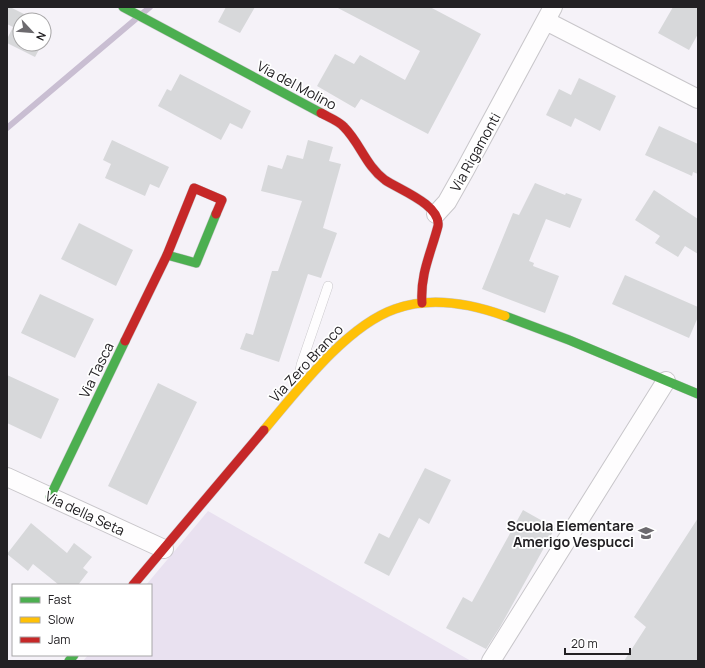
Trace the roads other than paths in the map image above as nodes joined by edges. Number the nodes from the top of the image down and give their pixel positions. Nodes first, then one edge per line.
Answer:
1 (123, 7) edge
2 (549, 14) edge
3 (698, 99) edge
4 (436, 214) junction
5 (167, 255) junction
6 (328, 286) dead end
7 (422, 303) junction
8 (666, 381) junction
9 (304, 384) junction
10 (698, 394) edge
11 (7, 477) edge
12 (50, 497) junction
13 (164, 549) junction
14 (134, 584) edge
15 (491, 661) edge

1 - 4 street, Via del Molino
2 - 3 street
2 - 4 street, Via Rigamonti
4 - 7 street
5 - 5 street, Via Tasca
5 - 12 street, Via Tasca
6 - 9 lane
7 - 8 street, Via Zero Branco
7 - 9 street, Via Zero Branco
8 - 10 street, Via Zero Branco
8 - 15 street
9 - 13 street, Via Zero Branco
11 - 12 street, Via della Seta
12 - 13 street, Via della Seta
13 - 14 street, Via Zero Branco

